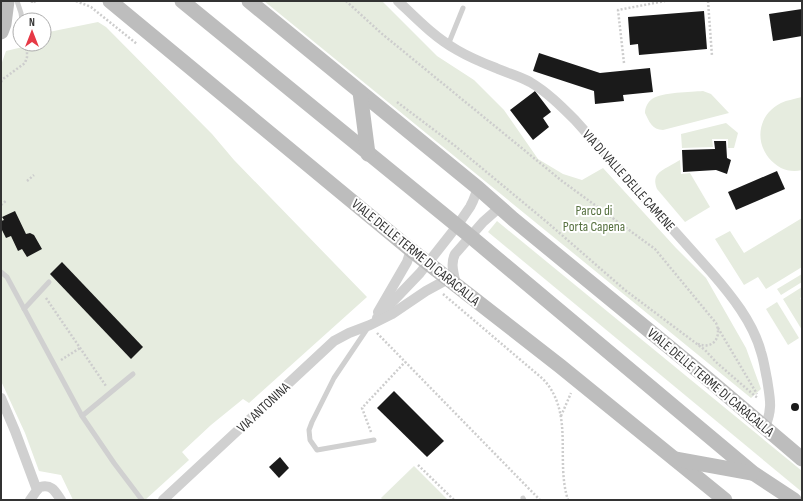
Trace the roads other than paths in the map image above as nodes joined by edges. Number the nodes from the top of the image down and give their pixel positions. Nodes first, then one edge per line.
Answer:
1 (7, 1) edge
2 (17, 1) edge
3 (110, 1) edge
4 (182, 1) edge
5 (249, 1) edge
6 (398, 1) edge
7 (463, 8) dead end
8 (21, 12) edge
9 (1, 32) edge
10 (448, 44) junction
11 (360, 92) junction
12 (368, 154) junction
13 (478, 188) junction
14 (500, 207) junction
15 (457, 226) junction
16 (470, 236) junction
17 (411, 250) junction
18 (428, 263) junction
19 (1, 272) edge
20 (49, 282) dead end
21 (447, 285) junction
22 (24, 309) junction
23 (370, 325) junction
24 (133, 374) dead end
25 (1, 398) edge
26 (82, 416) junction
27 (765, 427) junction
28 (374, 440) road end
29 (675, 459) junction
30 (802, 459) edge
31 (753, 473) junction
32 (37, 490) junction
33 (30, 500) edge
34 (61, 500) edge
35 (142, 500) edge
36 (163, 500) edge
37 (725, 500) edge
38 (775, 500) edge
39 (794, 500) edge

1 - 9 main road
2 - 8 lane
3 - 17 main road, VIALE DELLE TERME DI CARACALLA
4 - 12 main road
5 - 11 main road, VIALE DELLE TERME DI CARACALLA
6 - 10 street, VIA DI VALLE DELLE CAMENE
7 - 10 lane
10 - 27 street, VIA DI VALLE DELLE CAMENE
11 - 12 main road
11 - 13 main road, VIALE DELLE TERME DI CARACALLA
12 - 15 main road
13 - 14 main road, VIALE DELLE TERME DI CARACALLA
13 - 15 street
14 - 16 street
14 - 27 main road, VIALE DELLE TERME DI CARACALLA
15 - 16 main road
15 - 18 street
16 - 21 street
16 - 31 main road
17 - 18 main road, VIALE DELLE TERME DI CARACALLA
17 - 23 street
18 - 21 main road, VIALE DELLE TERME DI CARACALLA
18 - 23 street
19 - 22 lane
20 - 22 lane
21 - 23 street, VIA ANTONINA
21 - 29 main road, VIALE DELLE TERME DI CARACALLA
22 - 26 lane
23 - 28 lane
23 - 36 street, VIA ANTONINA
24 - 26 lane
25 - 32 street
26 - 35 lane
27 - 30 main road, VIALE DELLE TERME DI CARACALLA
29 - 31 main road
29 - 37 main road, VIALE DELLE TERME DI CARACALLA
31 - 38 main road
31 - 39 main road
32 - 33 street
32 - 34 street

